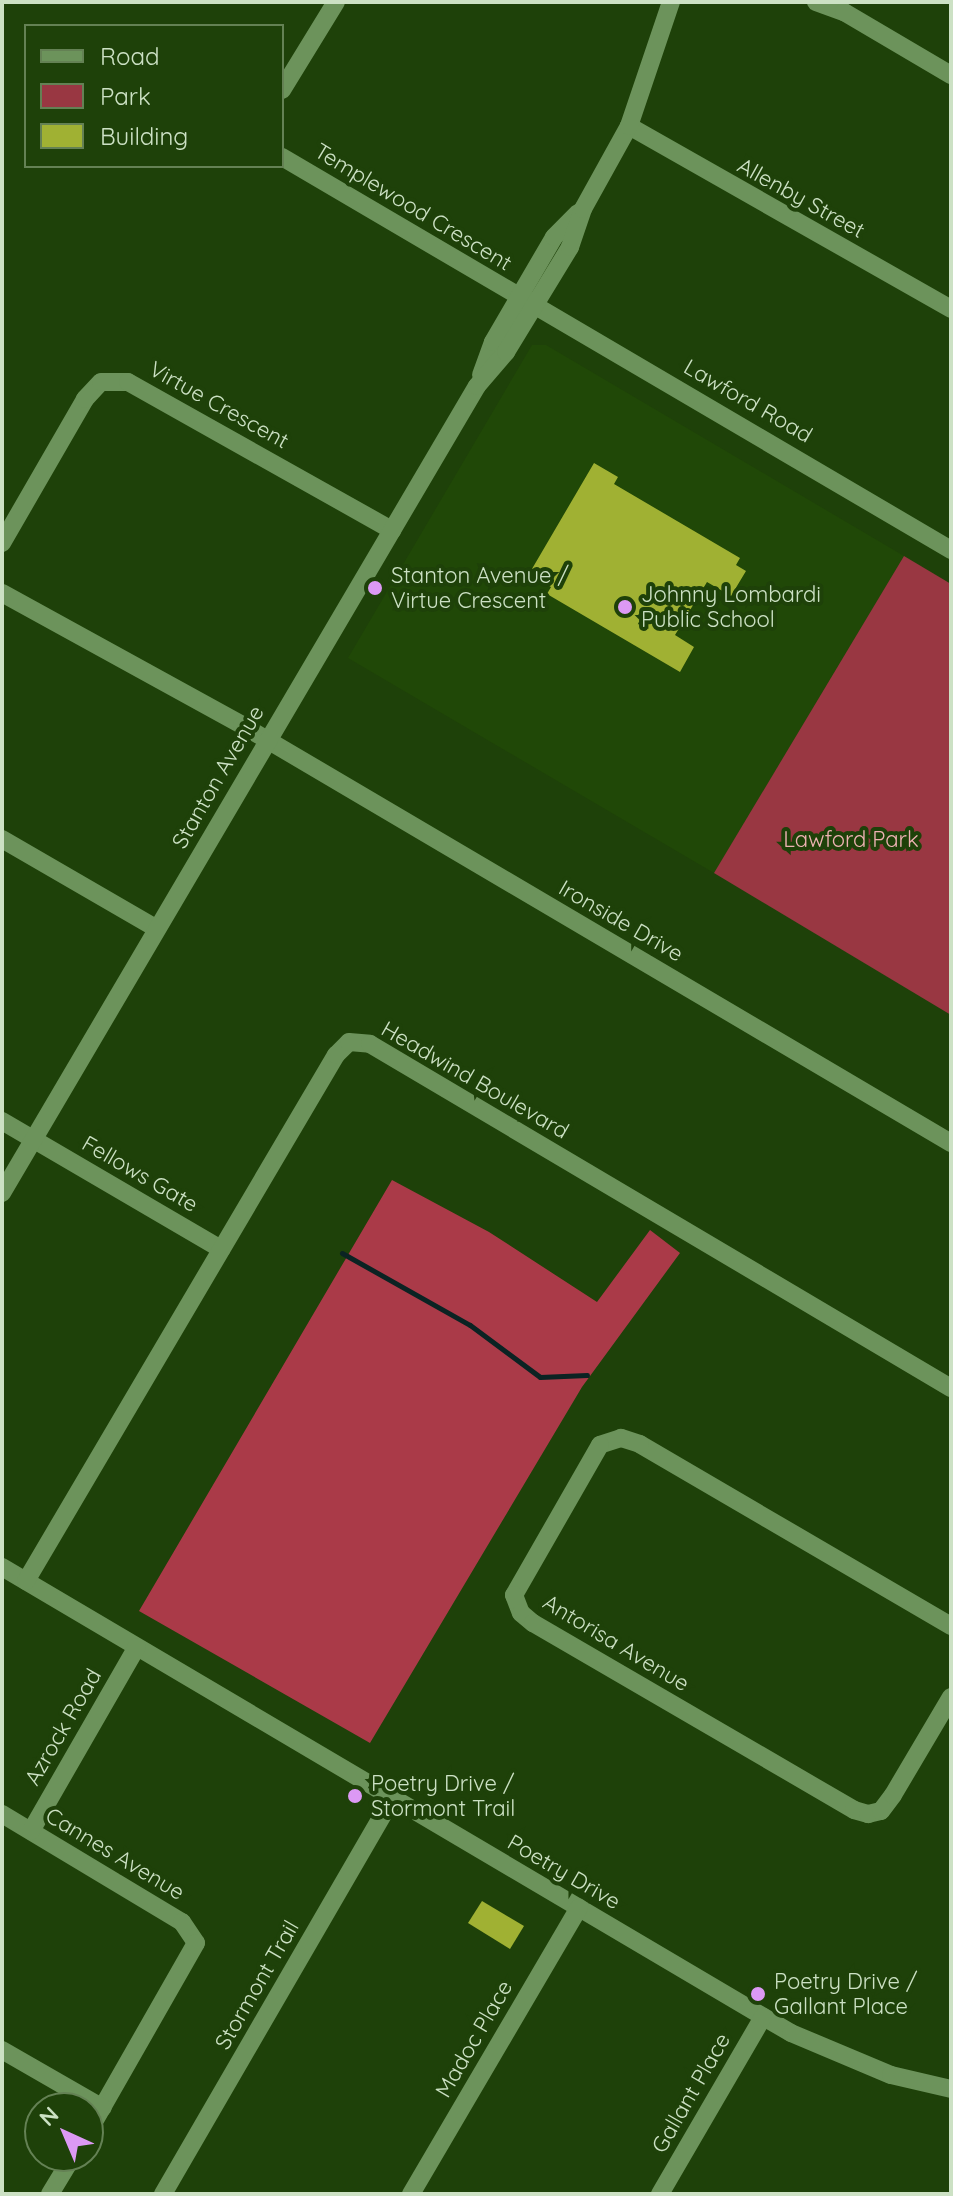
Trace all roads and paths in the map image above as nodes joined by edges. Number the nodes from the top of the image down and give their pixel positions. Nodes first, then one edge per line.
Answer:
1 (336, 2) edge
2 (671, 2) edge
3 (816, 2) edge
4 (951, 75) edge
5 (284, 87) edge
6 (629, 126) junction
7 (284, 158) edge
8 (526, 302) junction
9 (951, 309) edge
10 (392, 530) junction
11 (2, 543) edge
12 (950, 547) edge
13 (2, 593) edge
14 (268, 740) junction
15 (2, 839) edge
16 (157, 929) junction
17 (2, 1121) edge
18 (34, 1140) junction
19 (951, 1143) edge
20 (2, 1193) edge
21 (221, 1249) junction
22 (950, 1385) edge
23 (2, 1567) edge
24 (26, 1581) junction
25 (951, 1626) edge
26 (137, 1647) junction
27 (951, 1697) edge
28 (392, 1799) junction
29 (2, 1814) edge
30 (31, 1831) junction
31 (579, 1908) junction
32 (763, 2017) junction
33 (2, 2050) edge
34 (951, 2089) edge
35 (75, 2092) edge
36 (104, 2106) edge
37 (63, 2172) edge
38 (50, 2194) edge
39 (163, 2194) edge
40 (411, 2194) edge
41 (660, 2194) edge

1 - 5 street
2 - 6 street, Stanton Avenue
3 - 4 street
6 - 8 street, Stanton Avenue
6 - 9 street, Allenby Street
7 - 8 street, Templewood Crescent
8 - 10 street, Stanton Avenue
8 - 12 street, Lawford Road
10 - 11 street, Virtue Crescent
10 - 14 street, Stanton Avenue
13 - 14 street
14 - 16 street, Stanton Avenue
14 - 19 street, Ironside Drive
15 - 16 street
16 - 18 street, Stanton Avenue
17 - 18 street, Fellows Gate
18 - 20 street, Stanton Avenue
18 - 21 street, Fellows Gate
21 - 22 street, Headwind Boulevard
21 - 24 street, Headwind Boulevard
23 - 24 street, Poetry Drive
24 - 26 street, Poetry Drive
25 - 27 street, Antorisa Avenue
26 - 28 street, Poetry Drive
26 - 30 street, Azrock Road
28 - 31 street, Poetry Drive
28 - 39 street, Stormont Trail
29 - 30 street, Cannes Avenue
30 - 36 street, Cannes Avenue
31 - 32 street, Poetry Drive
31 - 40 street, Madoc Place
32 - 34 street, Poetry Drive
32 - 41 street, Gallant Place
33 - 35 street
37 - 38 street

